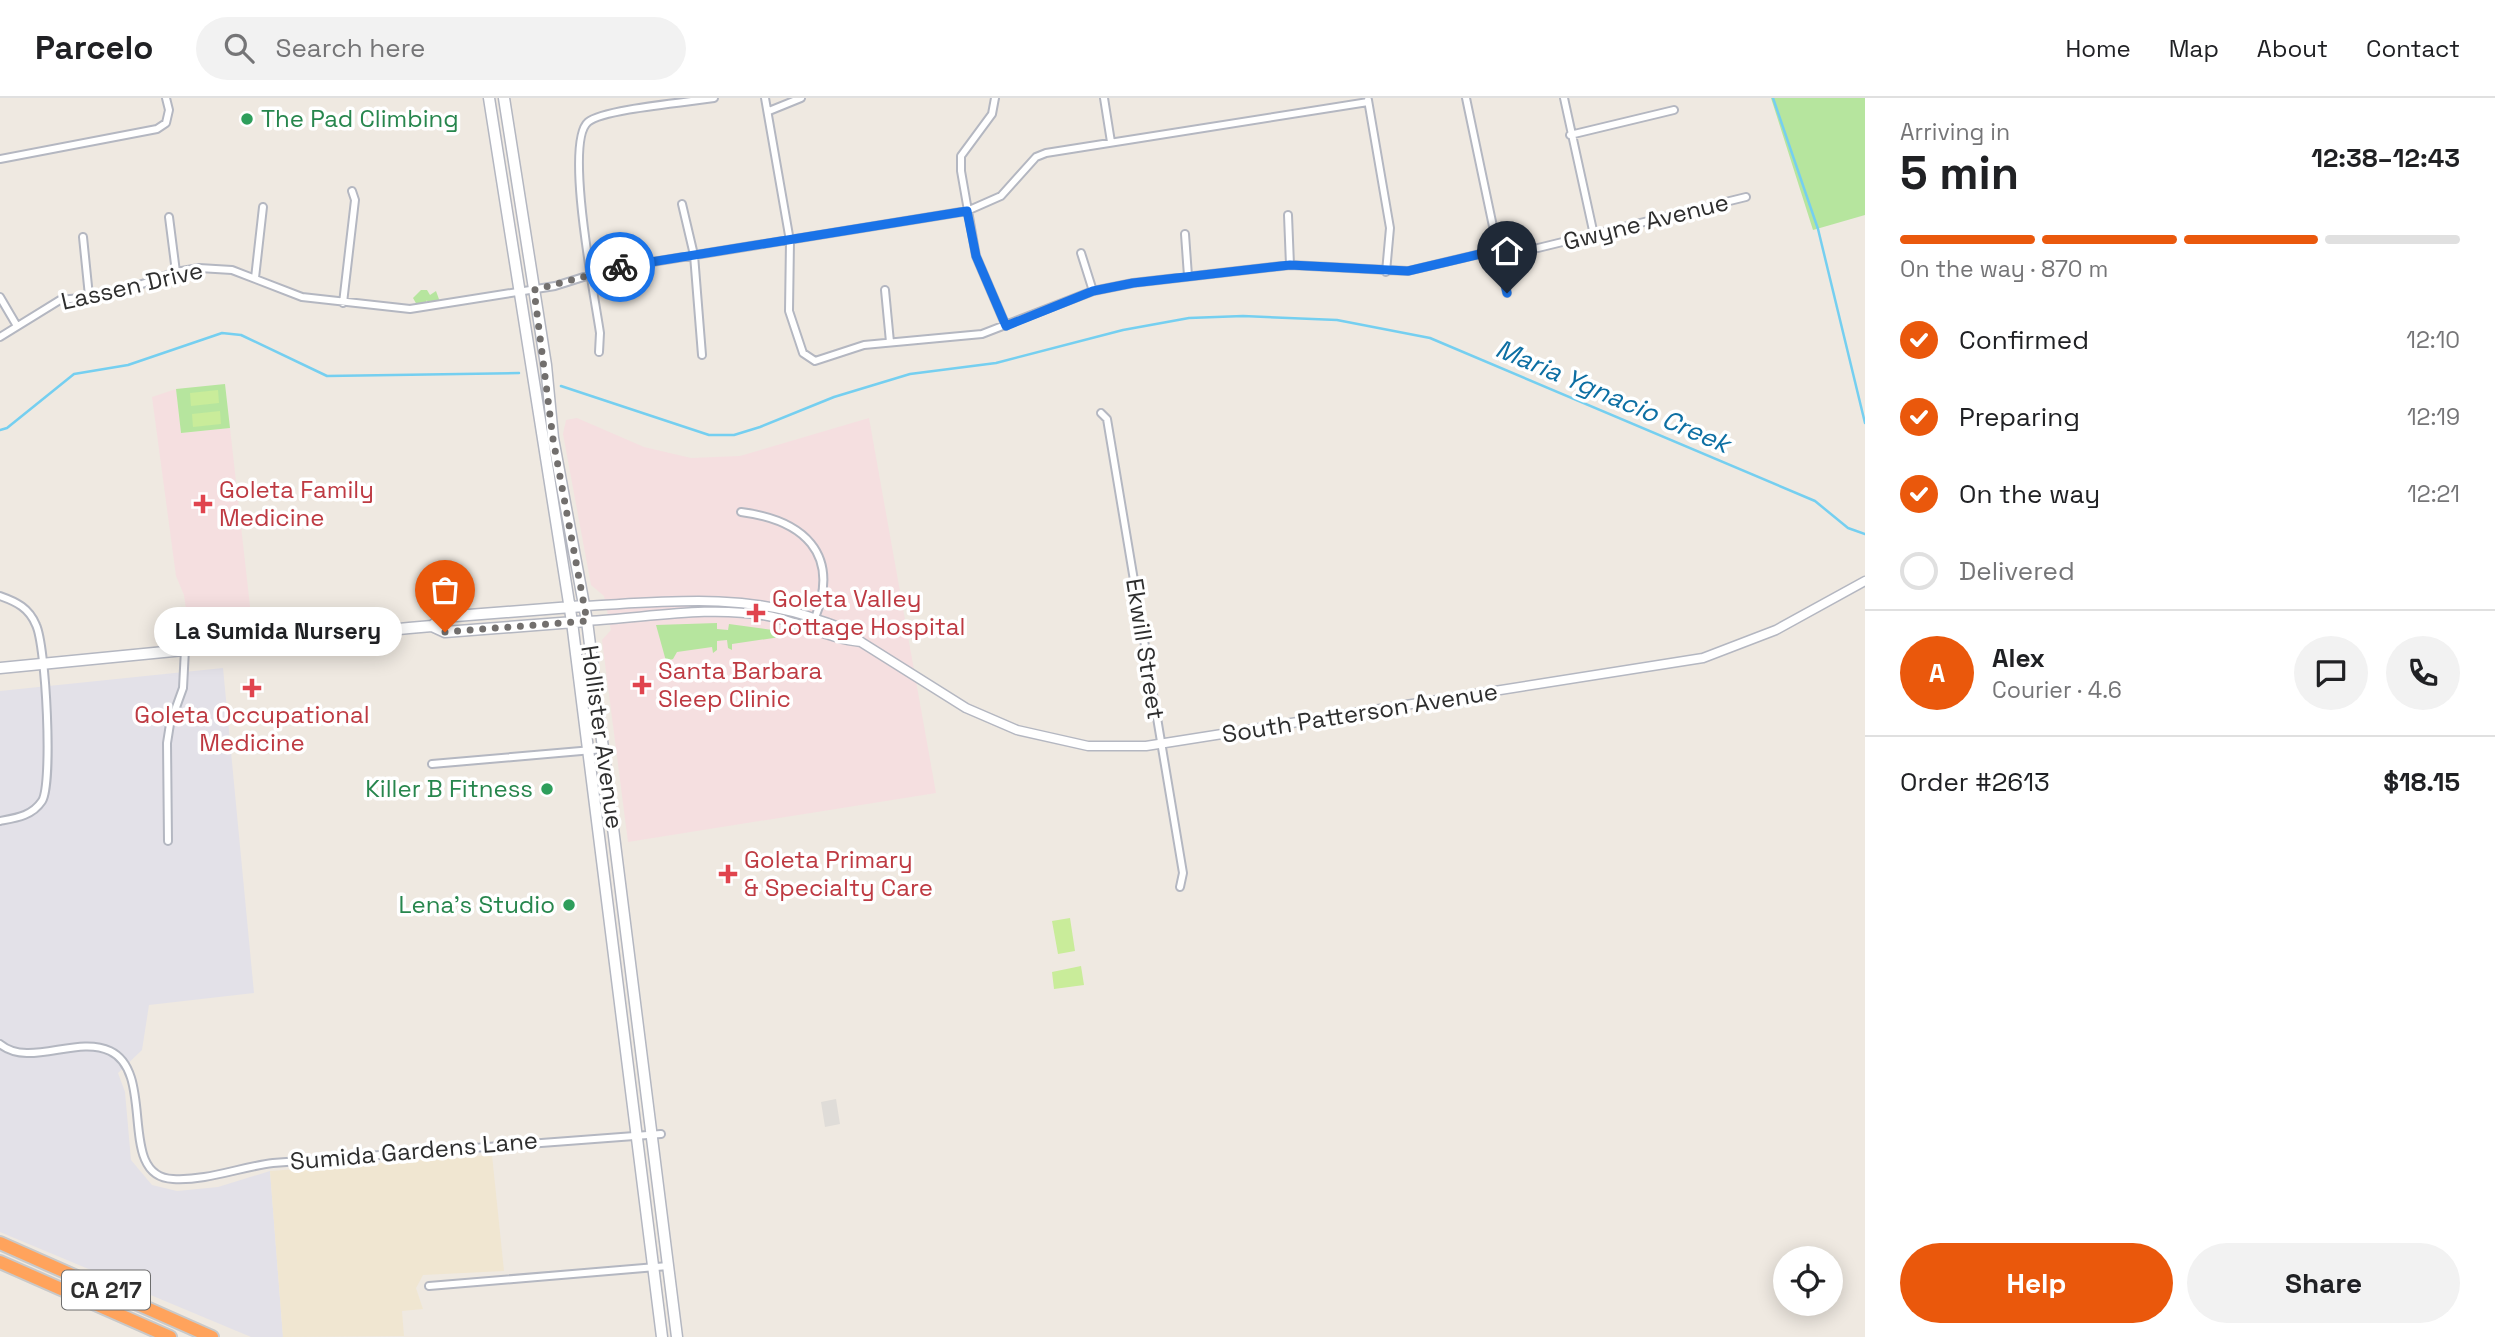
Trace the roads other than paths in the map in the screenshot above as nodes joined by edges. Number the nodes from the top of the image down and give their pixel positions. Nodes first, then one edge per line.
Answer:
1 (166, 98) edge
2 (489, 98) edge
3 (504, 98) edge
4 (714, 98) edge
5 (765, 98) edge
6 (801, 98) edge
7 (995, 98) edge
8 (1104, 98) edge
9 (1466, 98) edge
10 (1564, 98) edge
11 (1368, 100) edge
12 (1674, 110) dead end
13 (769, 111) junction
14 (571, 126) dead end
15 (580, 132) junction
16 (1570, 135) junction
17 (1111, 142) junction
18 (0, 159) edge
19 (352, 191) dead end
20 (1746, 197) dead end
21 (682, 204) dead end
22 (263, 206) dead end
23 (967, 211) junction
24 (1288, 215) dead end
25 (169, 217) dead end
26 (1185, 234) dead end
27 (1594, 235) junction
28 (83, 237) dead end
29 (790, 241) junction
30 (1497, 250) junction
31 (1082, 253) dead end
32 (694, 255) junction
33 (1290, 265) junction
34 (176, 272) junction
35 (1386, 272) junction
36 (592, 275) junction
37 (1188, 276) junction
38 (255, 278) junction
39 (534, 290) junction
40 (885, 290) dead end
41 (1093, 291) junction
42 (518, 293) junction
43 (1507, 293) dead end
44 (89, 296) junction
45 (0, 297) edge
46 (343, 303) junction
47 (17, 326) junction
48 (1006, 326) junction
49 (0, 337) edge
50 (890, 342) junction
51 (599, 352) dead end
52 (702, 355) dead end
53 (1101, 413) dead end
54 (741, 512) dead end
55 (1865, 582) edge
56 (0, 596) edge
57 (584, 606) junction
58 (570, 607) junction
59 (815, 618) junction
60 (587, 621) junction
61 (572, 622) junction
62 (432, 626) junction
63 (860, 642) junction
64 (185, 649) junction
65 (44, 663) junction
66 (0, 668) edge
67 (1161, 744) junction
68 (604, 749) junction
69 (588, 751) junction
70 (432, 764) dead end
71 (0, 821) edge
72 (169, 841) dead end
73 (1180, 887) dead end
74 (0, 1044) edge
75 (656, 1134) junction
76 (635, 1135) junction
77 (0, 1243) edge
78 (0, 1262) edge
79 (668, 1266) junction
80 (653, 1268) junction
81 (429, 1286) dead end
82 (170, 1337) edge
83 (212, 1337) edge
84 (662, 1337) edge
85 (677, 1337) edge

1 - 18 street
2 - 42 main road, Hollister Avenue
3 - 39 main road, Hollister Avenue
4 - 15 street
5 - 13 street
6 - 13 street
7 - 23 street
8 - 17 street
9 - 30 street
10 - 16 street
11 - 17 street, Lassen Drive
11 - 35 street
12 - 16 street
13 - 29 street
14 - 15 street
15 - 36 street
16 - 27 street
17 - 23 street, Lassen Drive
19 - 46 street
20 - 27 street, Gwyne Avenue
21 - 32 street
22 - 38 street
23 - 29 street, Lassen Drive
23 - 48 street
24 - 33 street
25 - 34 street
26 - 37 street
27 - 30 street, Gwyne Avenue
28 - 44 street
29 - 32 street, Lassen Drive
29 - 50 street, Gwyne Avenue
30 - 35 street, Gwyne Avenue
30 - 43 street
31 - 41 street
32 - 36 street, Lassen Drive
32 - 52 street
33 - 35 street, Gwyne Avenue
33 - 37 street, Gwyne Avenue
34 - 38 street, Lassen Drive
34 - 44 street, Lassen Drive
36 - 39 street, Lassen Drive
36 - 51 street
37 - 41 street, Gwyne Avenue
38 - 46 street, Lassen Drive
39 - 42 street, Lassen Drive
39 - 57 main road, Hollister Avenue
40 - 50 street
41 - 48 street, Gwyne Avenue
42 - 46 street, Lassen Drive
42 - 58 main road, Hollister Avenue
44 - 47 street, Lassen Drive
45 - 47 street
47 - 49 street, Lassen Drive
48 - 50 street, Gwyne Avenue
53 - 67 street, Ekwill Street
54 - 59 street
55 - 67 street, South Patterson Avenue
56 - 65 street
57 - 58 main road, South Patterson Avenue
57 - 59 street, South Patterson Avenue
57 - 60 main road, Hollister Avenue
58 - 61 main road, Hollister Avenue
58 - 62 main road, South Patterson Avenue
59 - 63 street, South Patterson Avenue
60 - 61 main road, South Patterson Avenue
60 - 63 street, South Patterson Avenue
60 - 68 main road, Hollister Avenue
61 - 62 main road, South Patterson Avenue
61 - 69 main road, Hollister Avenue
62 - 64 main road, South Patterson Avenue
63 - 67 street, South Patterson Avenue
64 - 65 main road, South Patterson Avenue
64 - 72 street
65 - 66 main road, South Patterson Avenue
65 - 71 street
67 - 73 street, Ekwill Street
68 - 69 street
68 - 75 main road, Hollister Avenue
69 - 70 street
69 - 76 main road, Hollister Avenue
74 - 76 street, Sumida Gardens Lane
75 - 76 street, Sumida Gardens Lane
75 - 79 main road, Hollister Avenue
76 - 80 main road, Hollister Avenue
77 - 83 highway, CA 217
78 - 82 highway, CA 217
79 - 80 street
79 - 85 main road, Hollister Avenue
80 - 81 street
80 - 84 main road, Hollister Avenue

